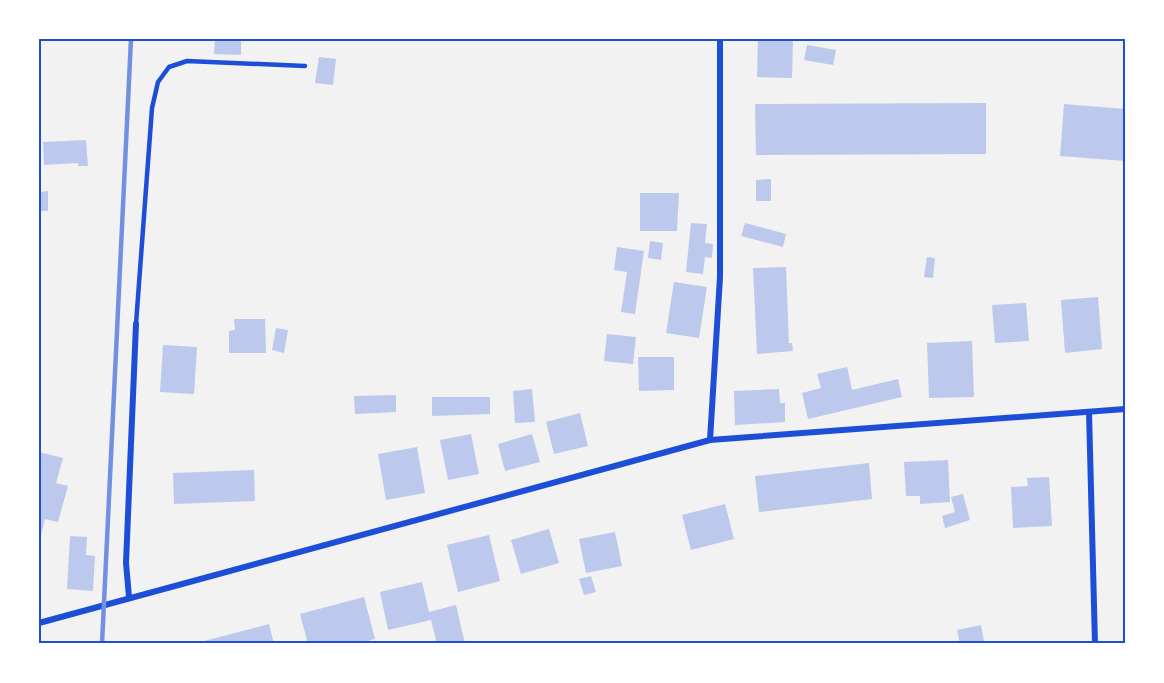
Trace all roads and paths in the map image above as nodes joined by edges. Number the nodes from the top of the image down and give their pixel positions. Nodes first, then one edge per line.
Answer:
1 (720, 39) edge
2 (305, 66) dead end
3 (136, 324) joint
4 (1125, 409) edge
5 (1089, 412) junction
6 (710, 440) junction
7 (129, 597) junction
8 (39, 623) edge
9 (1095, 644) edge

1 - 6 street
2 - 3 lane
3 - 7 street
4 - 5 street
5 - 6 street
5 - 9 street
6 - 7 street
7 - 8 street

